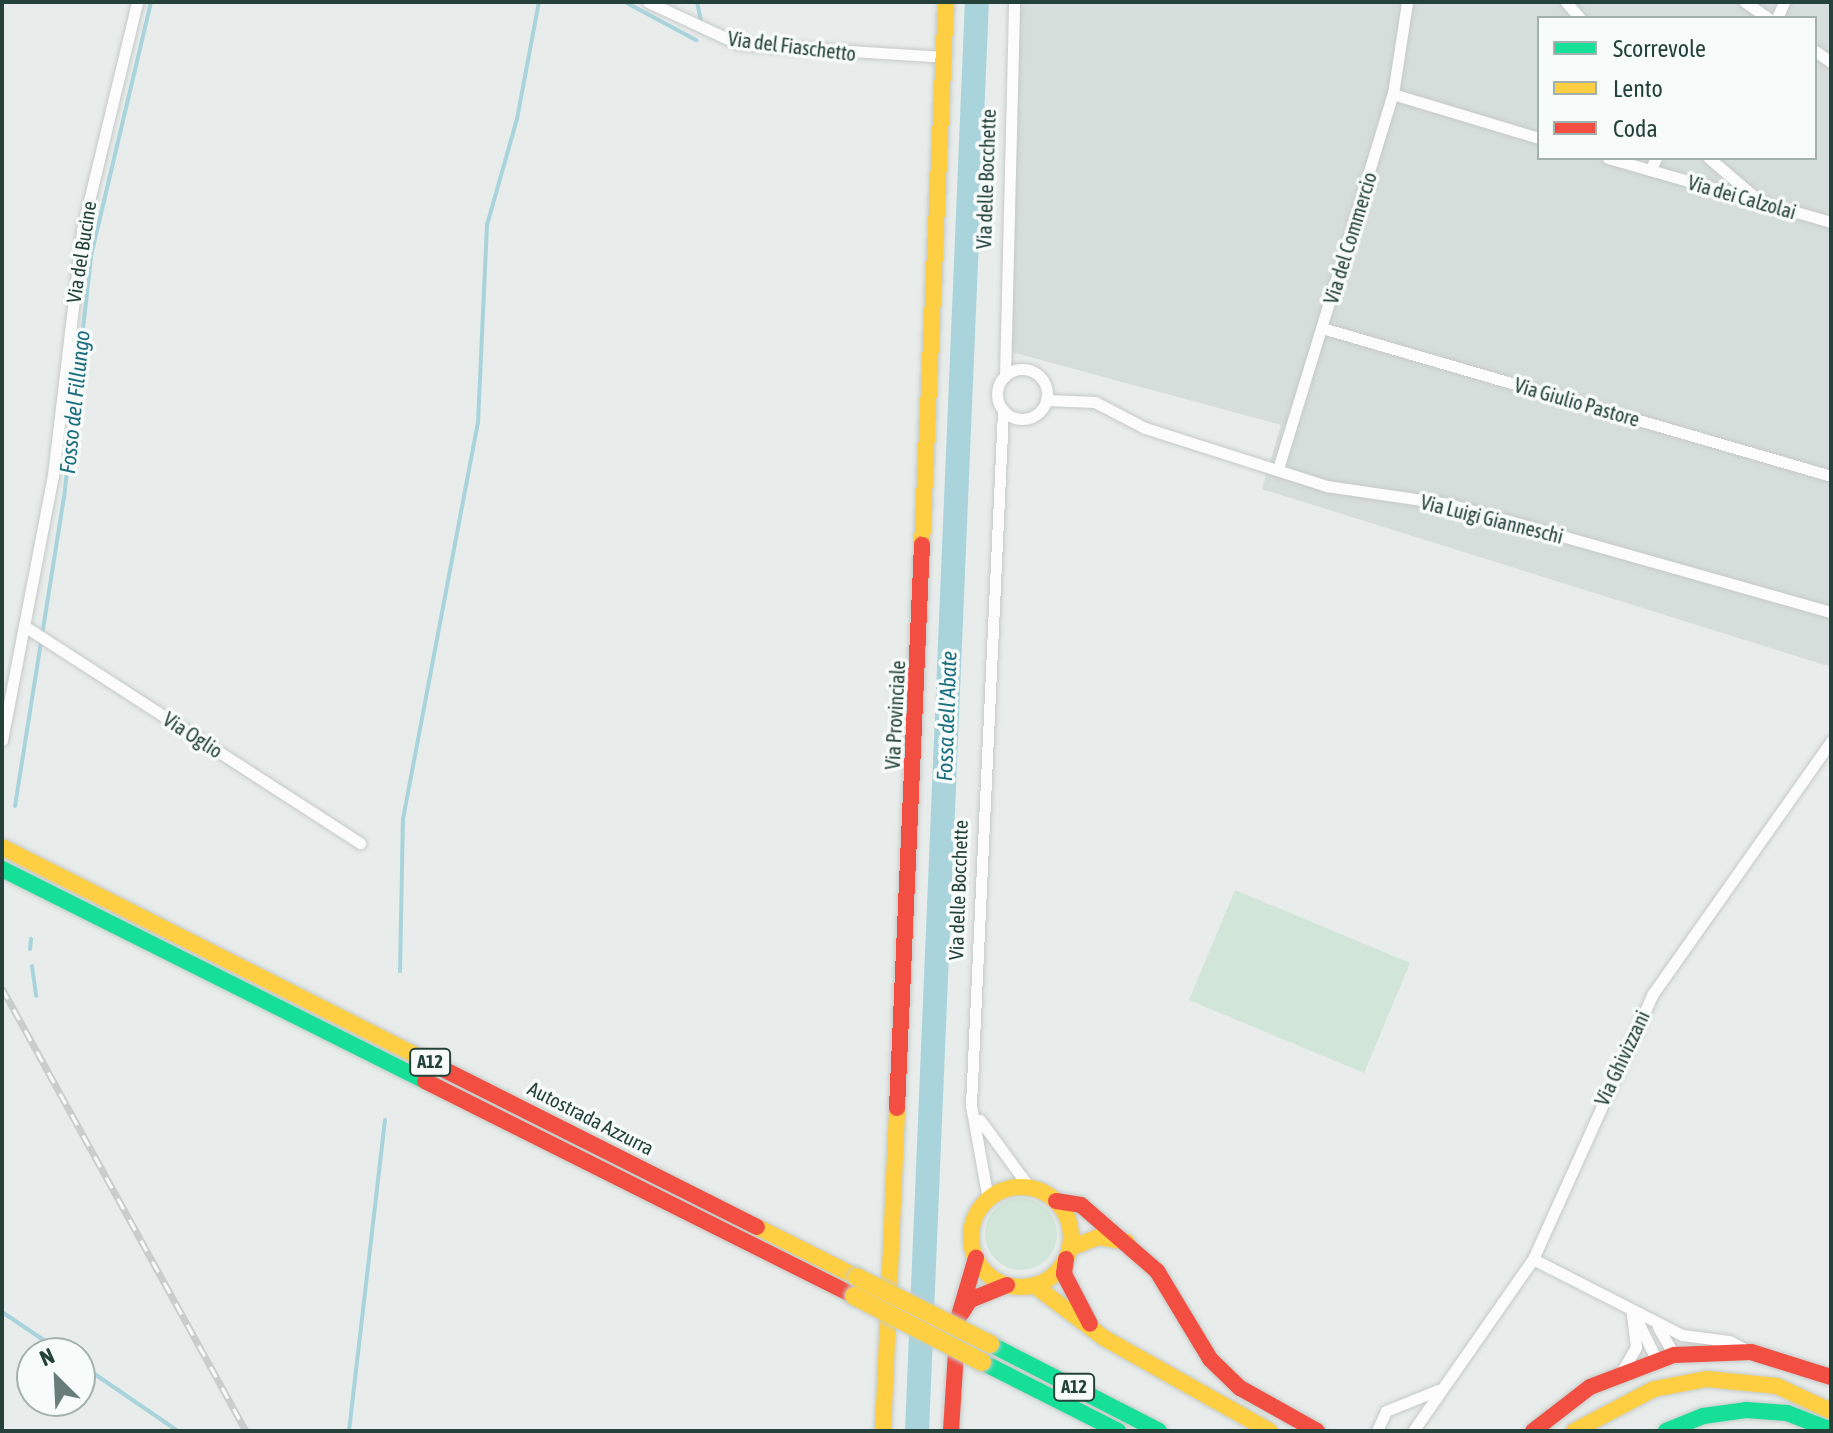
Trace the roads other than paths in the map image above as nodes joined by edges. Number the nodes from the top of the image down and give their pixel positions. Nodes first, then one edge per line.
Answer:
1 (137, 2) edge
2 (648, 2) edge
3 (946, 2) edge
4 (1014, 2) edge
5 (1407, 2) edge
6 (1745, 2) edge
7 (1765, 16) edge
8 (944, 57) junction
9 (1393, 94) junction
10 (1537, 137) edge
11 (1615, 160) edge
12 (1655, 160) edge
13 (1711, 160) edge
14 (1650, 170) junction
15 (1761, 202) junction
16 (1831, 222) edge
17 (1322, 328) junction
18 (1002, 356) junction
19 (1018, 369) junction
20 (1005, 376) junction
21 (1045, 384) junction
22 (1063, 396) junction
23 (1046, 400) junction
24 (1003, 410) junction
25 (1015, 417) junction
26 (998, 437) junction
27 (1278, 469) junction
28 (1831, 476) edge
29 (1831, 612) edge
30 (31, 631) junction
31 (2, 740) edge
32 (1831, 741) edge
33 (360, 843) dead end
34 (2, 847) edge
35 (7, 872) edge
36 (971, 1105) junction
37 (1029, 1187) junction
38 (988, 1199) junction
39 (1056, 1201) junction
40 (1128, 1242) junction
41 (1068, 1253) junction
42 (976, 1258) junction
43 (1533, 1259) junction
44 (1007, 1285) junction
45 (1034, 1285) junction
46 (1635, 1312) junction
47 (958, 1319) junction
48 (1104, 1338) junction
49 (1751, 1352) junction
50 (1666, 1358) junction
51 (1621, 1373) junction
52 (1831, 1377) edge
53 (1438, 1390) junction
54 (1831, 1411) edge
55 (1831, 1430) edge
56 (883, 1431) edge
57 (951, 1431) edge
58 (1118, 1431) edge
59 (1159, 1431) edge
60 (1270, 1431) edge
61 (1317, 1431) edge
62 (1377, 1431) edge
63 (1413, 1431) edge
64 (1533, 1431) edge
65 (1574, 1431) edge
66 (1666, 1431) edge

1 - 30 street, Via del Bucine
2 - 8 street, Via del Fiaschetto
3 - 8 main road, Via Provinciale
4 - 18 street, Via delle Bocchette
5 - 9 street, Via del Commercio
6 - 7 street
8 - 56 main road, Via Provinciale
9 - 10 street
9 - 17 street, Via del Commercio
11 - 14 street, Via dei Calzolai
12 - 14 street
13 - 15 street
14 - 15 street, Via dei Calzolai
15 - 16 street, Via dei Calzolai
17 - 27 street, Via del Commercio
17 - 28 street, Via Giulio Pastore
18 - 19 street
18 - 20 street, Via delle Bocchette
19 - 20 street
19 - 21 street
20 - 24 street, Via delle Bocchette
21 - 22 street, Via Luigi Gianneschi
21 - 23 street
22 - 23 street, Via Luigi Gianneschi
22 - 27 street, Via Luigi Gianneschi
23 - 25 street
24 - 25 street
24 - 26 street, Via delle Bocchette
25 - 26 street
26 - 36 street, Via delle Bocchette
27 - 29 street, Via Luigi Gianneschi
30 - 31 street, Via del Bucine
30 - 33 street, Via Oglio
32 - 43 street, Via Ghivizzani
34 - 59 main road, Autostrada Azzurra / A12, bridge
35 - 58 main road, Autostrada Azzurra / A12, bridge
36 - 37 street
36 - 38 street, Via delle Bocchette
37 - 38 main road
37 - 39 main road
38 - 42 main road
39 - 40 main road
39 - 41 main road
40 - 41 main road
40 - 61 main road
41 - 45 main road
41 - 48 main road
42 - 44 main road
42 - 47 main road
43 - 46 street
43 - 53 street, Via Ghivizzani
44 - 45 main road
44 - 47 main road
45 - 48 main road
46 - 49 street
46 - 50 street
46 - 50 street
46 - 51 street
47 - 57 main road
48 - 60 main road
49 - 50 main road
49 - 52 main road
50 - 51 main road
51 - 64 main road
53 - 62 street
53 - 63 street, Via Ghivizzani
54 - 65 main road
55 - 66 main road

